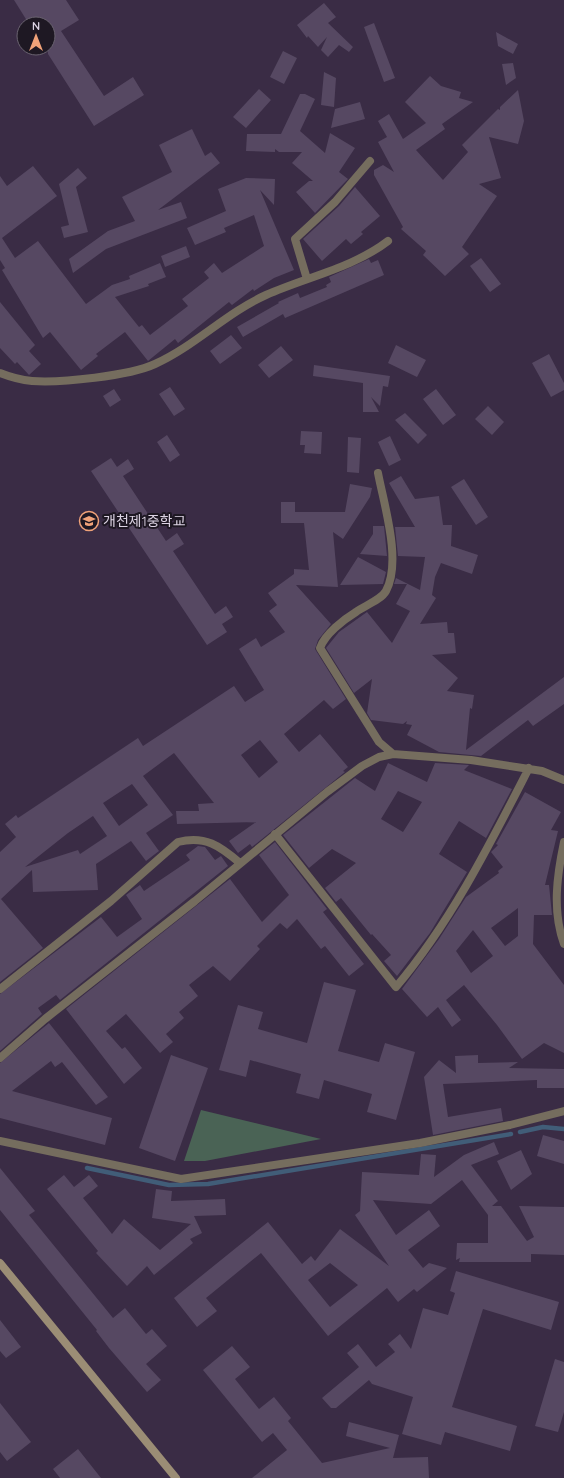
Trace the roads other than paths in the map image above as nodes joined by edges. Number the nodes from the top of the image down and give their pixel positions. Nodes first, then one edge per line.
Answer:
1 (370, 161) dead end
2 (388, 241) dead end
3 (307, 278) junction
4 (0, 373) edge
5 (378, 473) dead end
6 (394, 754) junction
7 (528, 768) junction
8 (564, 780) edge
9 (275, 834) junction
10 (564, 842) edge
11 (240, 862) junction
12 (564, 944) edge
13 (0, 989) edge
14 (0, 1058) edge
15 (564, 1111) edge
16 (0, 1141) edge
17 (0, 1263) edge
18 (176, 1478) edge

1 - 3 street
2 - 3 street
3 - 4 street
5 - 6 street
6 - 7 street
6 - 9 street
7 - 8 street
7 - 9 street
9 - 11 street
10 - 12 street
11 - 13 street
11 - 14 street
15 - 16 street
17 - 18 main road

